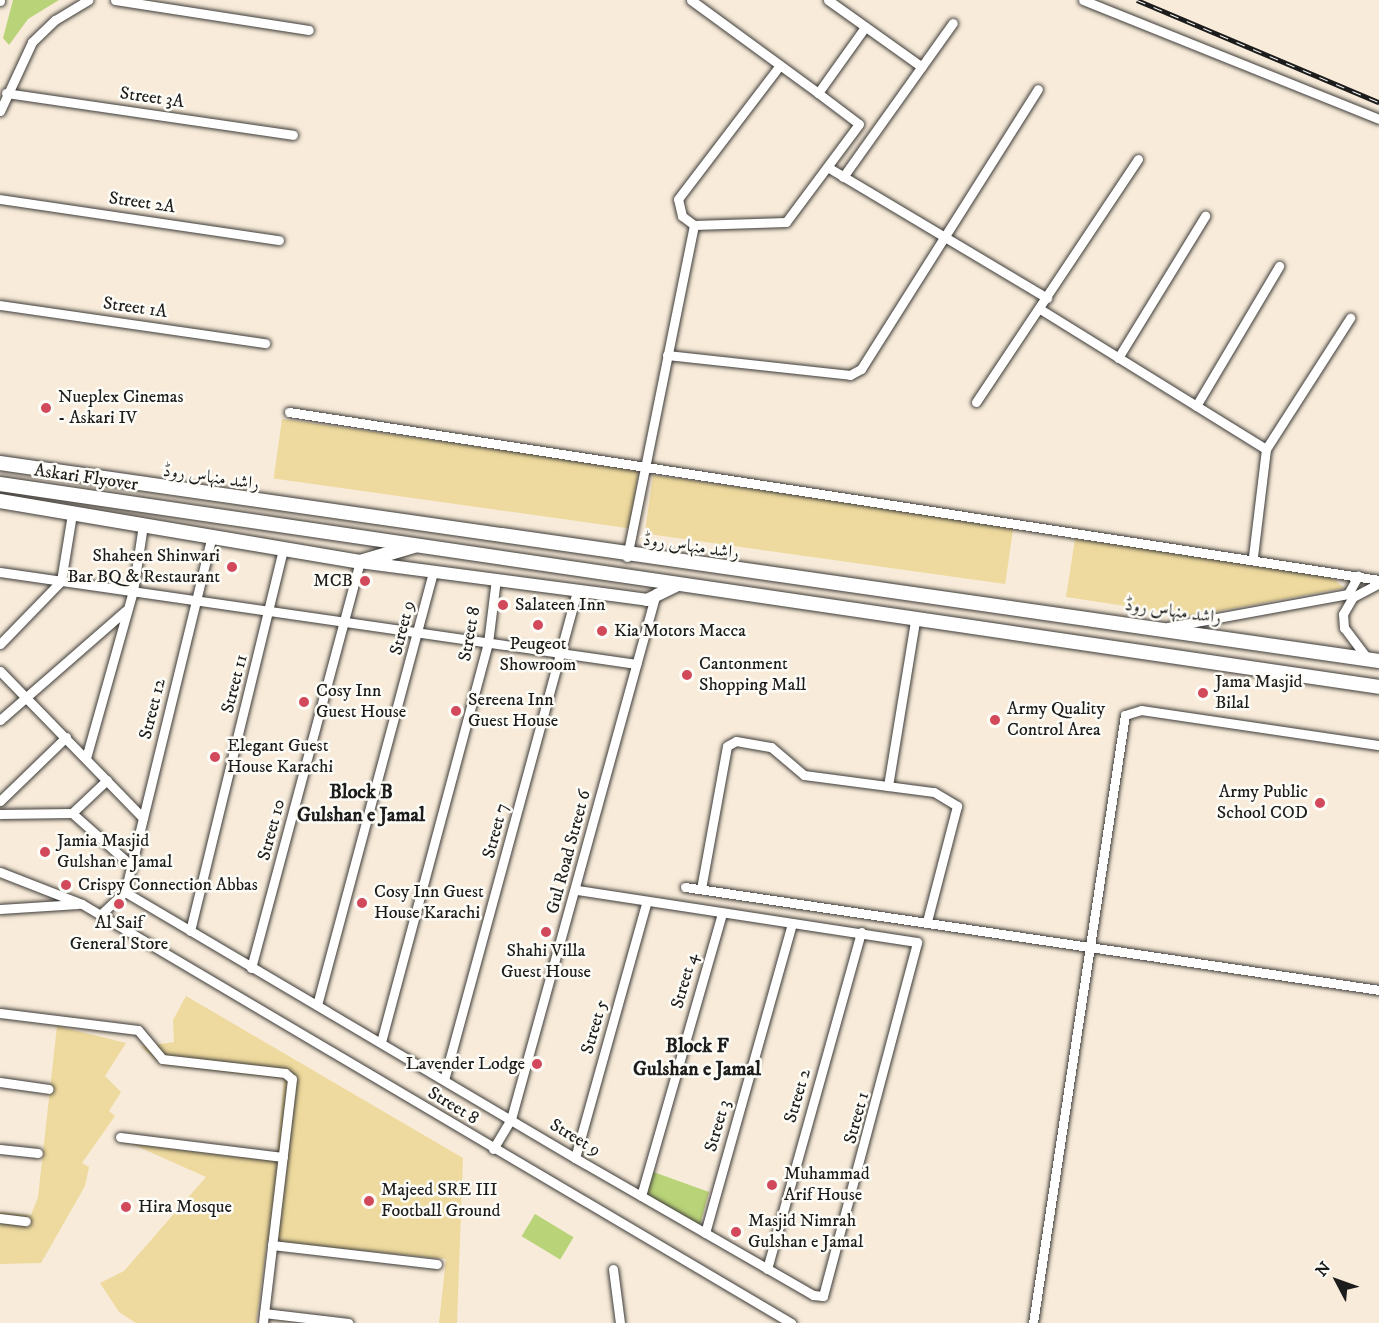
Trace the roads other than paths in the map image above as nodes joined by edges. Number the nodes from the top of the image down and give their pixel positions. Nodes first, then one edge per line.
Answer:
1 (88, 0) edge
2 (115, 0) edge
3 (691, 0) edge
4 (828, 0) edge
5 (1083, 0) edge
6 (953, 23) dead end
7 (865, 27) junction
8 (309, 30) dead end
9 (780, 65) junction
10 (922, 67) junction
11 (1038, 89) dead end
12 (6, 93) junction
13 (818, 93) junction
14 (0, 111) edge
15 (1379, 119) edge
16 (293, 135) dead end
17 (1138, 159) dead end
18 (830, 168) junction
19 (843, 177) junction
20 (0, 199) edge
21 (1205, 216) dead end
22 (694, 225) junction
23 (945, 237) junction
24 (279, 240) dead end
25 (1279, 266) dead end
26 (1047, 298) junction
27 (0, 305) edge
28 (1040, 309) junction
29 (1350, 318) dead end
30 (265, 343) dead end
31 (667, 355) junction
32 (1118, 357) junction
33 (976, 402) dead end
34 (1196, 406) junction
35 (289, 412) dead end
36 (1266, 449) junction
37 (0, 463) edge
38 (645, 465) junction
39 (0, 484) edge
40 (0, 501) edge
41 (72, 514) junction
42 (143, 525) junction
43 (432, 529) junction
44 (212, 534) junction
45 (524, 542) junction
46 (416, 545) junction
47 (283, 549) junction
48 (510, 557) junction
49 (627, 557) junction
50 (1253, 557) junction
51 (360, 562) junction
52 (596, 568) junction
53 (433, 571) junction
54 (0, 572) edge
55 (1358, 576) junction
56 (496, 579) junction
57 (61, 581) junction
58 (1379, 582) edge
59 (685, 583) junction
60 (133, 591) junction
61 (577, 591) junction
62 (656, 592) junction
63 (196, 600) junction
64 (126, 610) junction
65 (270, 611) junction
66 (915, 621) junction
67 (346, 622) junction
68 (1162, 628) junction
69 (420, 633) junction
70 (488, 643) junction
71 (0, 644) edge
72 (561, 653) junction
73 (1373, 659) edge
74 (636, 664) junction
75 (0, 671) edge
76 (1379, 687) edge
77 (25, 695) junction
78 (0, 720) edge
79 (66, 737) junction
80 (1379, 745) edge
81 (86, 758) junction
82 (107, 780) junction
83 (888, 786) junction
84 (0, 801) edge
85 (72, 813) junction
86 (0, 814) edge
87 (143, 818) junction
88 (132, 866) junction
89 (0, 872) edge
90 (685, 887) dead end
91 (701, 889) junction
92 (577, 890) junction
93 (125, 892) junction
94 (82, 904) junction
95 (646, 904) junction
96 (0, 909) edge
97 (722, 914) junction
98 (100, 915) junction
99 (927, 921) junction
100 (792, 923) junction
101 (190, 931) junction
102 (861, 932) junction
103 (1092, 948) junction
104 (251, 968) junction
105 (1379, 990) edge
106 (316, 1005) junction
107 (0, 1013) edge
108 (381, 1042) junction
109 (444, 1080) junction
110 (0, 1082) edge
111 (49, 1089) dead end
112 (511, 1119) junction
113 (120, 1137) dead end
114 (0, 1149) edge
115 (493, 1149) junction
116 (38, 1153) dead end
117 (283, 1157) junction
118 (576, 1158) junction
119 (641, 1196) junction
120 (0, 1218) edge
121 (26, 1221) dead end
122 (705, 1233) junction
123 (272, 1245) junction
124 (437, 1264) dead end
125 (613, 1269) dead end
126 (767, 1269) junction
127 (818, 1298) joint
128 (263, 1318) edge
129 (348, 1323) edge
130 (620, 1323) edge
131 (791, 1323) edge
132 (1033, 1323) edge

1 - 12 street
2 - 8 street
3 - 9 street
4 - 7 street
5 - 15 street
6 - 10 street
7 - 10 street
7 - 13 street
9 - 13 street
9 - 22 street
10 - 19 street
11 - 23 street
12 - 14 street
12 - 16 street, Street 3A
13 - 18 street
17 - 26 street
18 - 19 street
18 - 22 street
19 - 23 street
20 - 24 street, Street 2A
21 - 32 street
22 - 31 street
23 - 26 street
23 - 31 street
25 - 34 street
26 - 28 street
27 - 30 street, Street 1A
28 - 32 street
28 - 33 street
29 - 36 street
31 - 38 street
32 - 34 street
34 - 36 street
35 - 38 street
36 - 50 street
37 - 43 main road, راشد منہاس روڈ
38 - 49 street
38 - 50 street
39 - 46 main road, Askari Flyover
40 - 41 main road
41 - 42 main road
41 - 57 street
42 - 44 main road
42 - 60 street
43 - 45 main road, راشد منہاس روڈ
43 - 48 main road
44 - 47 main road
44 - 63 street, Street 12
45 - 49 main road, راشد منہاس روڈ
45 - 52 main road
46 - 48 main road, راشد منہاس روڈ
46 - 51 main road
47 - 51 main road
47 - 65 street, Street 11
48 - 52 main road, راشد منہاس روڈ
49 - 68 main road, راشد منہاس روڈ
50 - 55 street
51 - 53 main road
51 - 67 street, Street 10
52 - 59 main road, راشد منہاس روڈ
53 - 56 main road
53 - 69 street, Street 9
54 - 57 street
55 - 58 street
55 - 68 street
56 - 61 main road
56 - 70 street, Street 8
57 - 60 street
57 - 71 street
58 - 73 street
59 - 62 main road
59 - 66 main road, راشد منہاس روڈ
60 - 63 street
60 - 64 street
61 - 62 main road
61 - 72 street, Street 7
62 - 74 street, Gul Road Street 6
63 - 65 street
63 - 87 street, Street 12
64 - 77 street
64 - 81 street
65 - 67 street
65 - 101 street, Street 11
66 - 76 main road, راشد منہاس روڈ
66 - 83 street
67 - 69 street
67 - 104 street, Street 10
68 - 73 main road, راشد منہاس روڈ
69 - 70 street
69 - 106 street, Street 9
70 - 72 street
70 - 108 street, Street 8
72 - 74 street
72 - 109 street, Street 7
74 - 92 street, Gul Road Street 6
75 - 77 street
77 - 78 street
77 - 79 street
79 - 81 street
79 - 84 street
80 - 103 street
81 - 82 street
82 - 85 street
82 - 87 street
83 - 91 street
83 - 99 street
85 - 86 street
85 - 88 street
87 - 88 street, Street 12
88 - 93 street, Street 12
89 - 94 street, Street 8
90 - 91 street
91 - 99 street
92 - 95 street
92 - 112 street, Gul Road Street 6
93 - 98 street
93 - 101 street, Street 9
94 - 96 street
94 - 98 street, Street 8
95 - 97 street
95 - 118 street, Street 5
97 - 100 street
97 - 119 street, Street 4
98 - 115 street, Street 8
99 - 103 street
100 - 102 street
100 - 122 street, Street 3
101 - 104 street, Street 9
102 - 126 street, Street 2
102 - 127 street, Street 1
103 - 105 street
103 - 132 street
104 - 106 street, Street 9
106 - 108 street, Street 9
107 - 117 street
108 - 109 street, Street 9
109 - 112 street, Street 9
110 - 111 street
112 - 115 street, Gul Road Street 6
112 - 118 street, Street 9
113 - 117 street
114 - 116 street
115 - 131 street, Street 8
117 - 123 street
118 - 119 street, Street 9
119 - 122 street, Street 9
120 - 121 street
122 - 126 street, Street 9
123 - 124 street
123 - 128 street
125 - 130 street
126 - 127 street, Street 9
128 - 129 street

